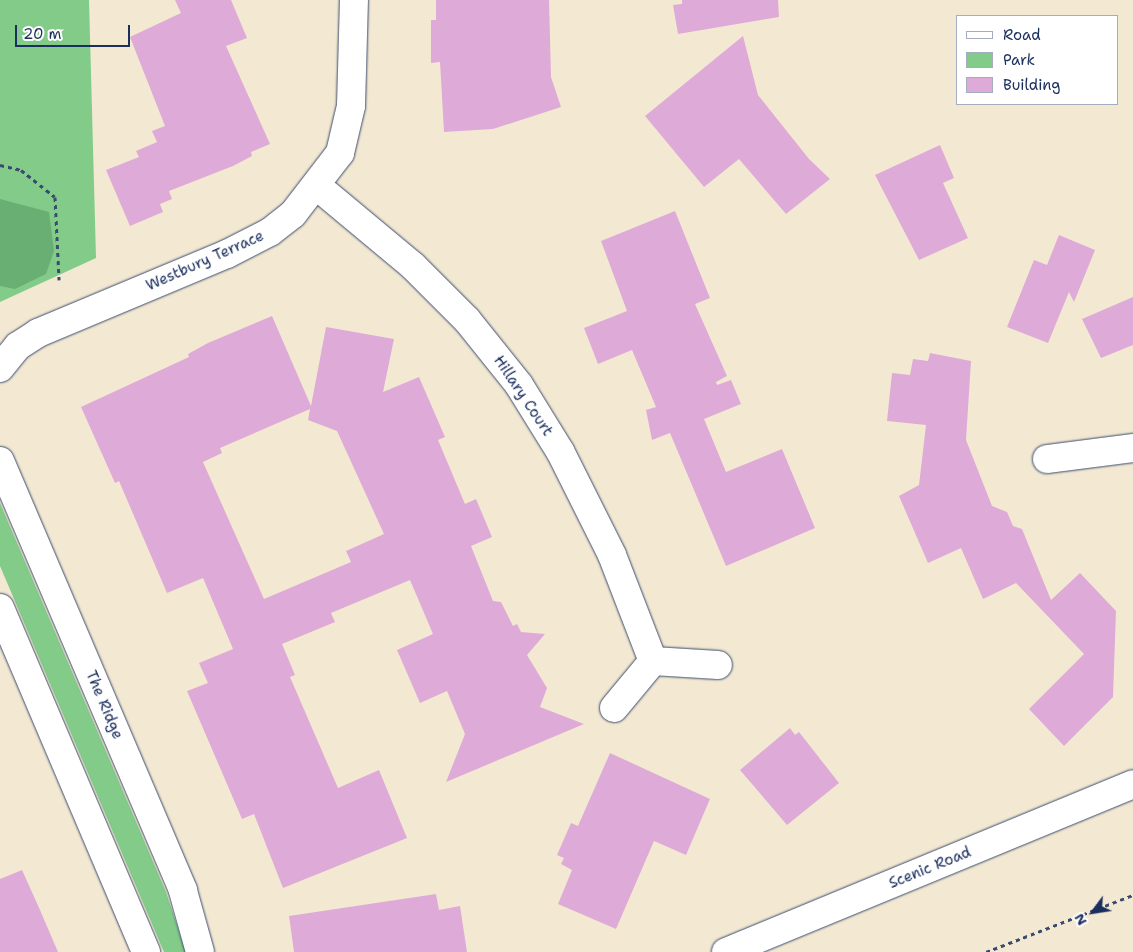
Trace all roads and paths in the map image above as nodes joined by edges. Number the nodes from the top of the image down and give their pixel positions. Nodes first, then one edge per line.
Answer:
1 (354, 0) edge
2 (0, 165) edge
3 (317, 186) junction
4 (59, 280) dead end
5 (38, 333) junction
6 (0, 343) edge
7 (0, 368) edge
8 (1133, 448) edge
9 (1047, 459) dead end
10 (0, 461) edge
11 (0, 608) edge
12 (653, 661) junction
13 (718, 665) dead end
14 (614, 708) dead end
15 (1133, 784) edge
16 (1133, 895) edge
17 (146, 952) edge
18 (200, 952) edge
19 (726, 952) edge
20 (986, 952) edge

1 - 3 street, Westbury Terrace
2 - 4 path
3 - 5 street, Westbury Terrace
3 - 12 street, Hillary Court
5 - 6 street, Westbury Terrace
5 - 7 street, Westbury Terrace
8 - 9 street
10 - 18 street, The Ridge
11 - 17 street
12 - 13 street
12 - 14 street
15 - 19 street, Scenic Road
16 - 20 path

